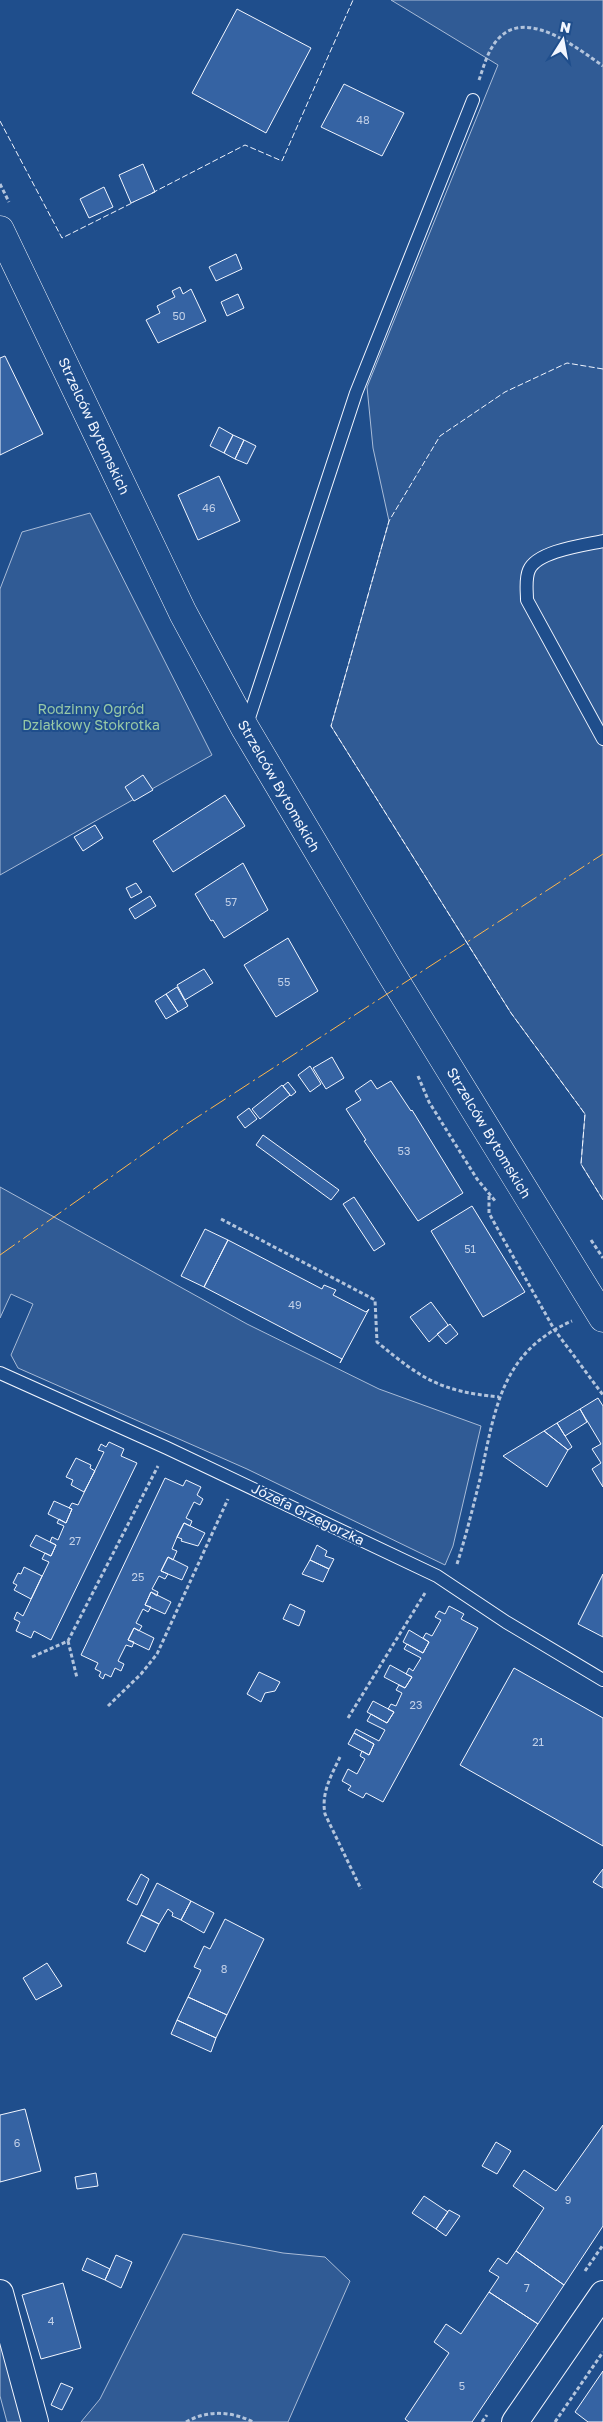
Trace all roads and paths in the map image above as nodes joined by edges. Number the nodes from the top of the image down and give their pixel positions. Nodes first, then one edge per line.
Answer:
1 (603, 66) edge
2 (473, 100) joint
3 (0, 230) edge
4 (603, 541) edge
5 (245, 728) junction
6 (603, 739) edge
7 (489, 1196) dead end
8 (221, 1220) dead end
9 (601, 1314) edge
10 (554, 1329) junction
11 (0, 1373) edge
12 (603, 1395) edge
13 (499, 1397) junction
14 (167, 1448) junction
15 (237, 1480) junction
16 (437, 1576) junction
17 (451, 1584) junction
18 (68, 1641) junction
19 (32, 1657) dead end
20 (77, 1678) dead end
21 (603, 1680) edge
22 (108, 1706) dead end
23 (348, 1718) dead end
24 (340, 1757) dead end
25 (361, 1889) dead end
26 (0, 2293) edge
27 (603, 2294) edge
28 (603, 2352) edge
29 (35, 2422) edge
30 (186, 2422) edge
31 (253, 2422) edge
32 (515, 2422) edge
33 (555, 2422) edge

1 - 2 path
2 - 5 lane
3 - 5 street, Strzelców Bytomskich
4 - 6 lane
5 - 9 street, Strzelców Bytomskich
7 - 10 path
8 - 13 path
9 - 10 path
10 - 12 path
10 - 13 path
11 - 14 lane, Józefa Grzegorzka
13 - 17 path
14 - 15 lane, Józefa Grzegorzka
14 - 18 path
15 - 16 lane, Józefa Grzegorzka
15 - 22 path
16 - 17 lane, Józefa Grzegorzka
16 - 23 path
17 - 21 lane, Józefa Grzegorzka
18 - 19 path
18 - 20 path
24 - 25 path
26 - 29 street
27 - 32 street
28 - 33 path
30 - 31 path

